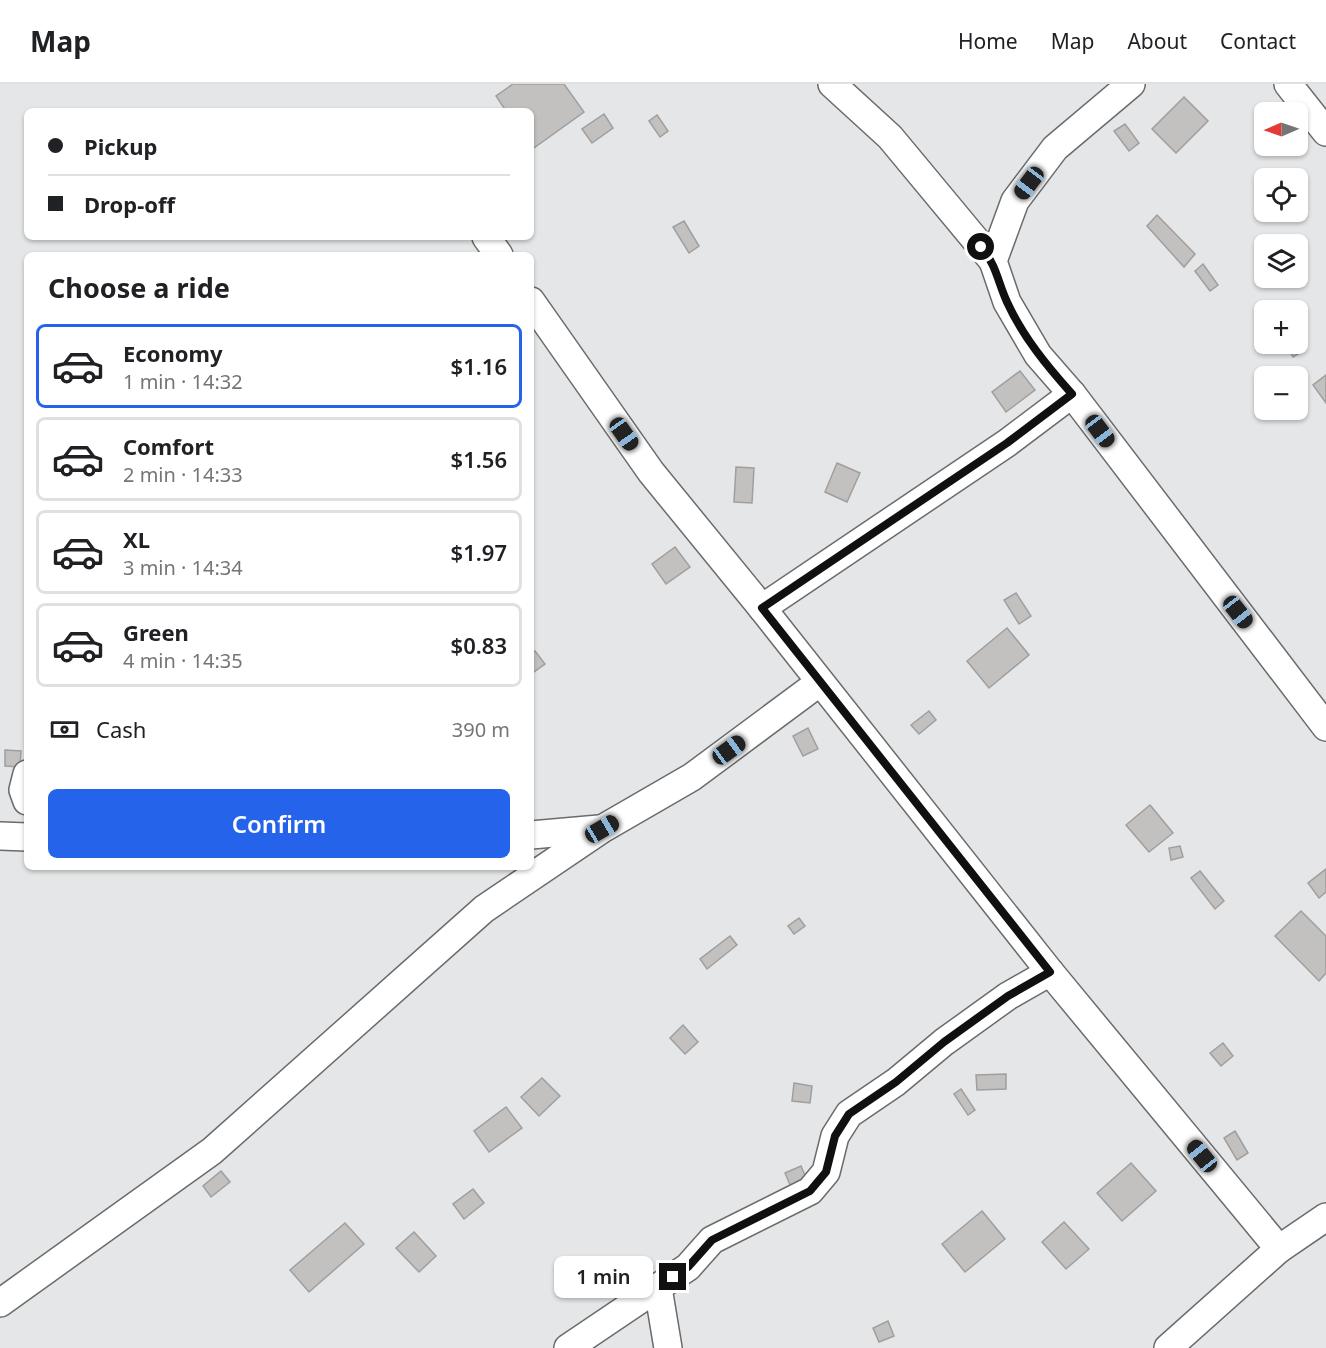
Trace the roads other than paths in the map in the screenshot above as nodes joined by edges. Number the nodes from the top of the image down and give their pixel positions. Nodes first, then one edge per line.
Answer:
1 (832, 84) edge
2 (1131, 84) edge
3 (1288, 84) edge
4 (1326, 132) edge
5 (993, 261) junction
6 (534, 305) edge
7 (1072, 394) junction
8 (762, 608) junction
9 (820, 682) junction
10 (1326, 727) edge
11 (602, 829) junction
12 (534, 835) edge
13 (0, 836) edge
14 (24, 837) edge
15 (1050, 972) junction
16 (1326, 1217) edge
17 (1279, 1249) junction
18 (658, 1288) junction
19 (0, 1303) edge
20 (568, 1348) edge
21 (668, 1348) edge
22 (1168, 1348) edge

1 - 5 street
2 - 5 street
3 - 4 street
5 - 7 street
6 - 8 street
7 - 8 street
7 - 10 street
8 - 9 street
9 - 11 street
9 - 15 street
11 - 12 street
11 - 19 street
13 - 14 street
15 - 17 street
15 - 18 street
16 - 17 street
17 - 22 street
18 - 20 street
18 - 21 street

